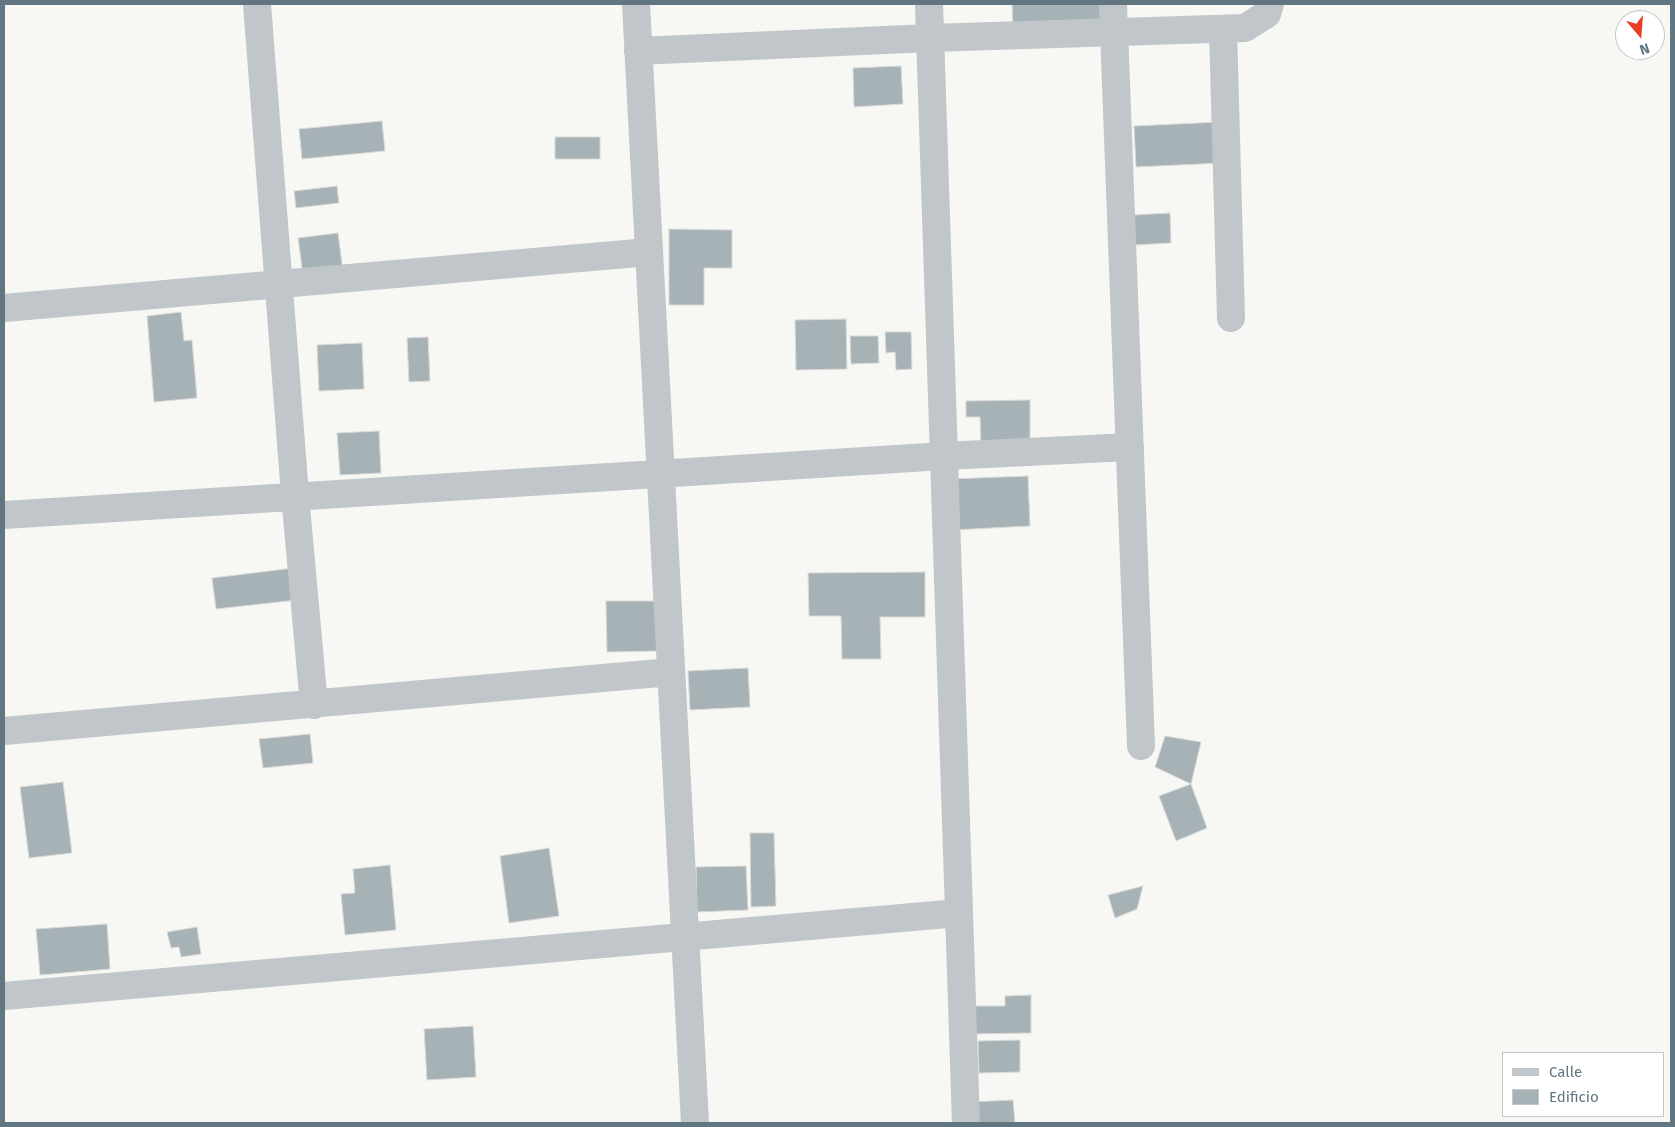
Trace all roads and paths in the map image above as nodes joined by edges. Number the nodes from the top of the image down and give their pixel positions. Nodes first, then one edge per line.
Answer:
1 (257, 4) edge
2 (636, 4) edge
3 (929, 4) edge
4 (1113, 4) edge
5 (1270, 4) edge
6 (1223, 29) junction
7 (1114, 34) junction
8 (930, 38) junction
9 (638, 51) junction
10 (649, 252) junction
11 (278, 286) junction
12 (4, 308) edge
13 (1231, 318) dead end
14 (1130, 447) junction
15 (944, 456) junction
16 (661, 474) junction
17 (295, 495) junction
18 (4, 515) edge
19 (671, 672) junction
20 (314, 705) junction
21 (4, 731) edge
22 (1140, 746) dead end
23 (959, 913) junction
24 (685, 937) junction
25 (4, 996) edge
26 (695, 1123) edge
27 (966, 1123) edge

1 - 11 street
2 - 9 street
3 - 8 street
4 - 7 street
5 - 6 street
6 - 7 street
6 - 13 street
7 - 8 street
7 - 14 street
8 - 9 street
8 - 15 street
9 - 10 street
10 - 11 street
10 - 16 street
11 - 12 street
11 - 17 street
14 - 15 street
14 - 22 street
15 - 16 street
15 - 23 street
16 - 17 street
16 - 19 street
17 - 18 street
17 - 20 street
19 - 20 street
19 - 24 street
20 - 21 street
23 - 24 street
23 - 27 street
24 - 25 street
24 - 26 street

